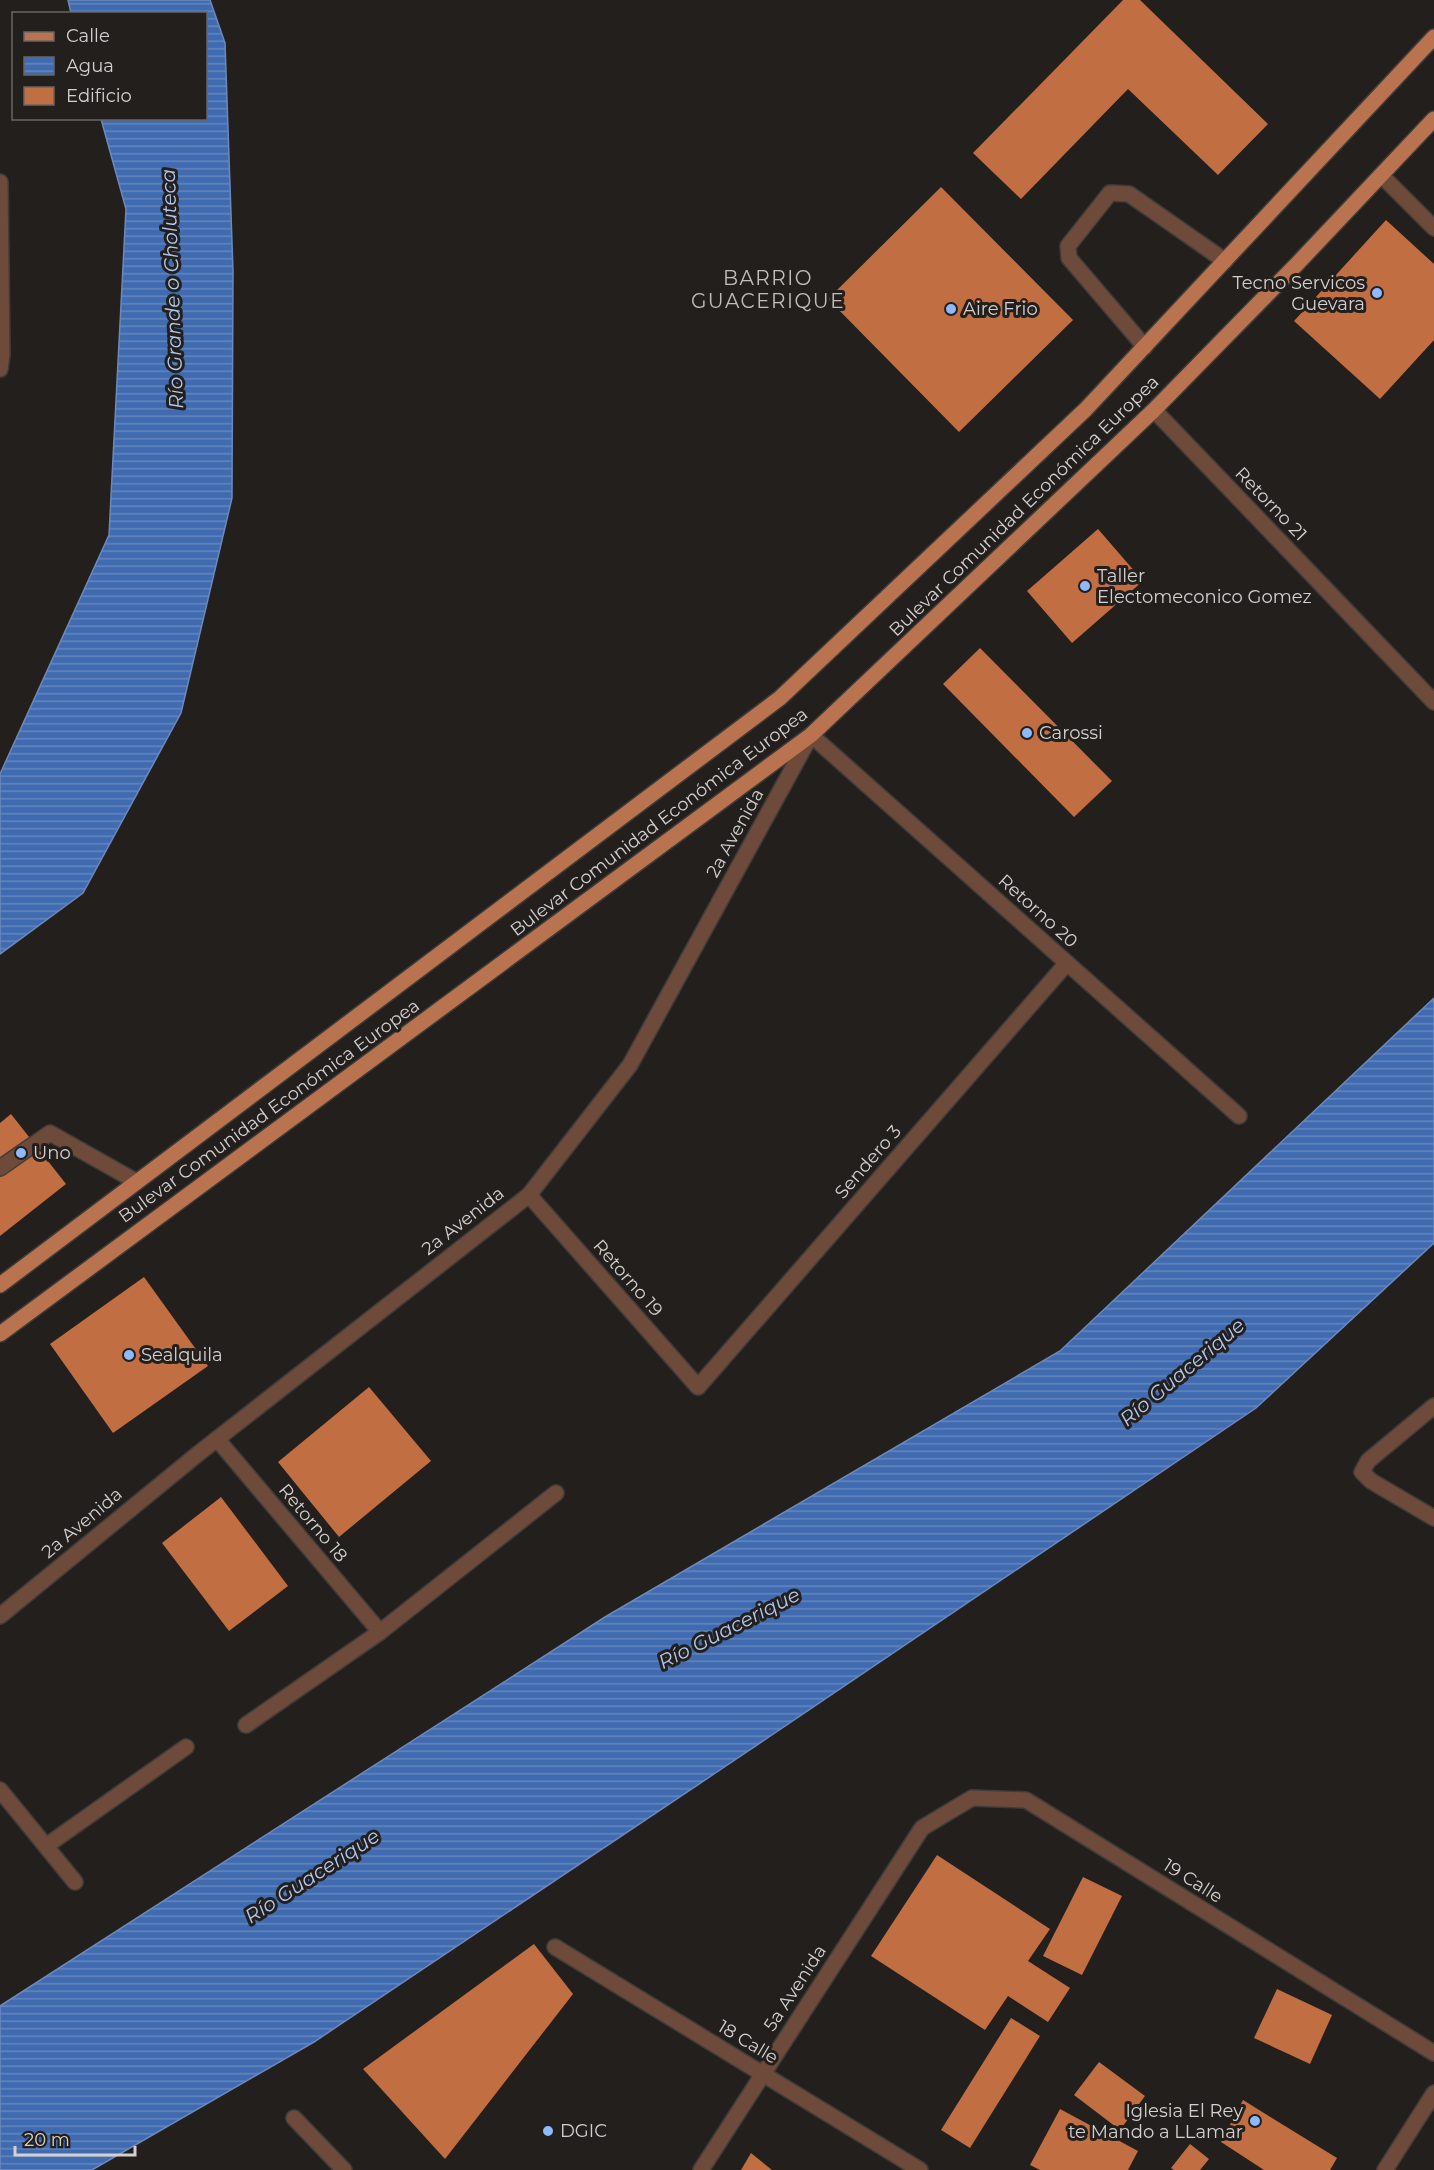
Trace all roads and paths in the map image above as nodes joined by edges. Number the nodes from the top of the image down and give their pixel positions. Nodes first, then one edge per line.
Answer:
1 (1434, 27) edge
2 (1434, 37) edge
3 (1405, 69) junction
4 (1434, 118) edge
5 (1381, 175) junction
6 (0, 182) edge
7 (1434, 228) edge
8 (1225, 261) junction
9 (1145, 347) junction
10 (0, 369) edge
11 (1154, 410) junction
12 (1434, 702) edge
13 (811, 735) junction
14 (1067, 963) junction
15 (1239, 1116) dead end
16 (0, 1168) edge
17 (137, 1182) junction
18 (529, 1195) junction
19 (0, 1285) edge
20 (0, 1334) edge
21 (698, 1387) joint
22 (1434, 1406) edge
23 (217, 1439) junction
24 (556, 1493) dead end
25 (1434, 1518) edge
26 (0, 1616) edge
27 (380, 1632) junction
28 (246, 1725) dead end
29 (186, 1747) dead end
30 (0, 1790) edge
31 (922, 1827) joint
32 (45, 1846) junction
33 (75, 1882) dead end
34 (555, 1947) dead end
35 (1434, 2053) edge
36 (763, 2074) junction
37 (1434, 2093) edge
38 (294, 2118) dead end
39 (344, 2170) edge
40 (701, 2170) edge
41 (920, 2170) edge
42 (1385, 2170) edge

1 - 3 main road, Bulevar Comunidad Económica Europea
2 - 3 main road, Bulevar Comunidad Económica Europea
3 - 8 main road, Bulevar Comunidad Económica Europea
4 - 5 main road, Bulevar Comunidad Económica Europea
5 - 7 street
5 - 11 main road, Bulevar Comunidad Económica Europea
6 - 10 street
8 - 9 main road, Bulevar Comunidad Económica Europea
8 - 9 street
9 - 17 main road, Bulevar Comunidad Económica Europea
11 - 12 street, Retorno 21
11 - 13 main road, Bulevar Comunidad Económica Europea
13 - 14 street, Retorno 20
13 - 18 street, 2a Avenida
13 - 20 main road, Bulevar Comunidad Económica Europea
14 - 15 street, Retorno 20
14 - 21 street, Sendero 3
16 - 17 street
17 - 19 main road, Bulevar Comunidad Económica Europea
18 - 21 street, Retorno 19
18 - 23 street, 2a Avenida
22 - 25 street
23 - 26 street, 2a Avenida
23 - 27 street, Retorno 18
24 - 27 street
27 - 28 street
29 - 32 street
30 - 32 street
31 - 35 street, 19 Calle
31 - 36 street, 5a Avenida
32 - 33 street
34 - 36 street, 18 Calle
36 - 40 street, 5a Avenida
36 - 41 street, 18 Calle
37 - 42 street
38 - 39 street

